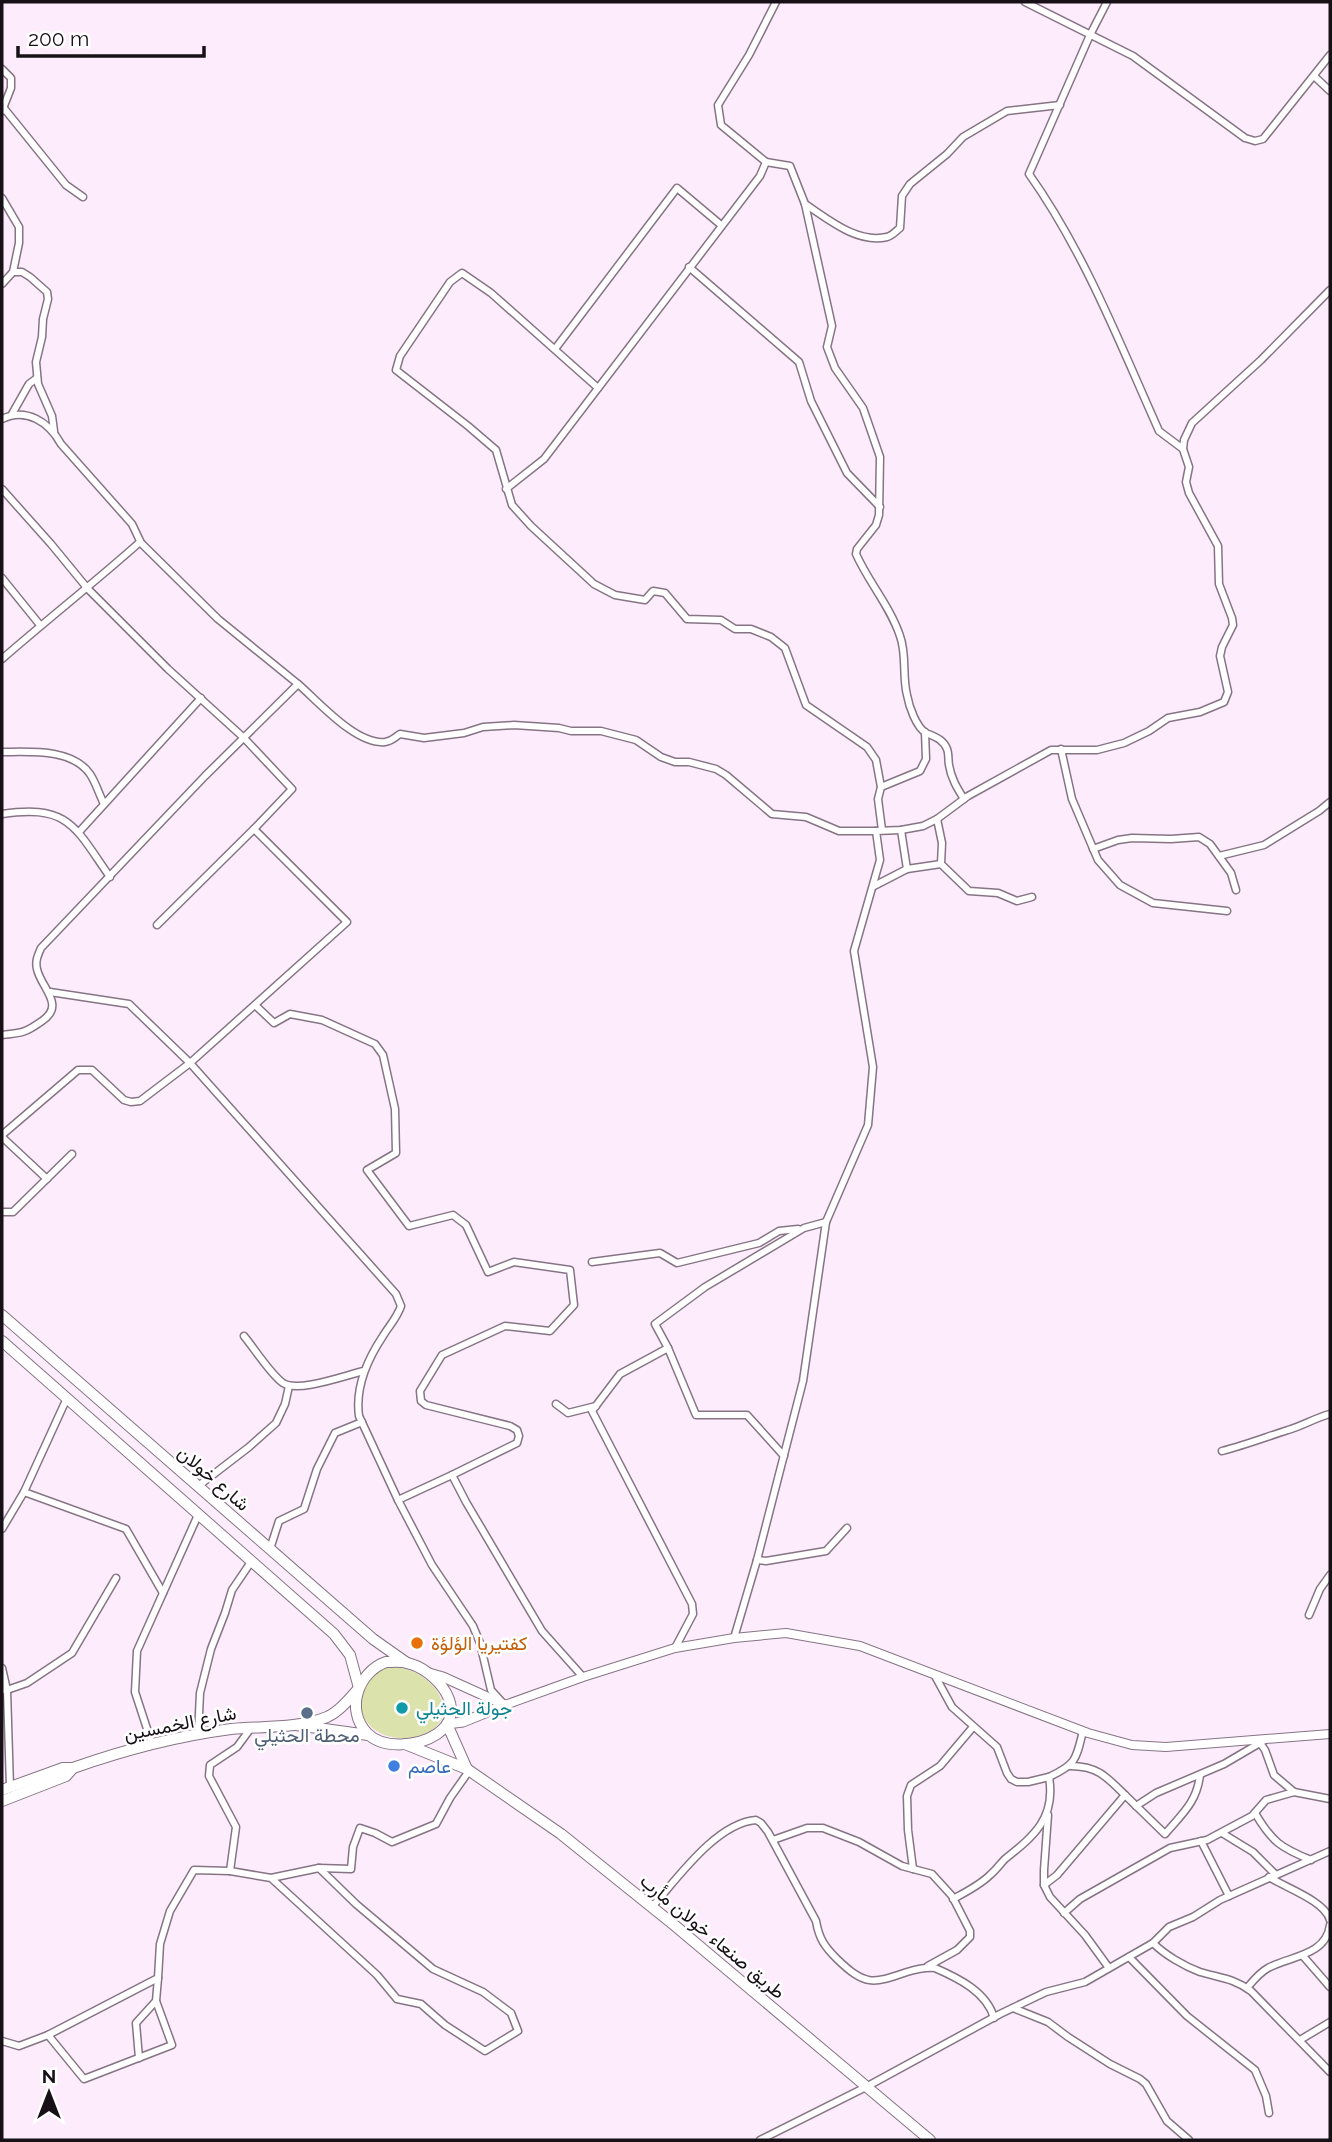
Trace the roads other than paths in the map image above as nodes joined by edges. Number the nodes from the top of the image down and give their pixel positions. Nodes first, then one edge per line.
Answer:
1 (776, 2) edge
2 (1025, 2) edge
3 (1107, 2) edge
4 (1090, 35) junction
5 (1330, 55) edge
6 (2, 69) edge
7 (1314, 76) junction
8 (1330, 91) edge
9 (1060, 105) junction
10 (3, 109) edge
11 (766, 162) junction
12 (83, 197) dead end
13 (2, 198) edge
14 (805, 204) junction
15 (721, 225) junction
16 (689, 267) junction
17 (13, 272) junction
18 (2, 284) edge
19 (1330, 290) edge
20 (555, 349) junction
21 (37, 378) junction
22 (598, 387) junction
23 (12, 414) junction
24 (2, 419) edge
25 (54, 431) junction
26 (1183, 449) junction
27 (2, 489) edge
28 (506, 489) junction
29 (4, 498) edge
30 (880, 508) junction
31 (141, 543) junction
32 (2, 578) edge
33 (88, 589) junction
34 (40, 625) junction
35 (2, 659) edge
36 (299, 684) junction
37 (201, 698) junction
38 (925, 732) junction
39 (244, 738) junction
40 (1060, 749) junction
41 (2, 752) edge
42 (881, 787) junction
43 (964, 799) junction
44 (1330, 802) edge
45 (104, 804) junction
46 (2, 814) edge
47 (937, 818) junction
48 (254, 829) junction
49 (879, 830) junction
50 (901, 830) junction
51 (79, 832) junction
52 (1093, 849) junction
53 (1219, 856) junction
54 (941, 863) junction
55 (907, 869) junction
56 (110, 877) junction
57 (874, 886) junction
58 (1236, 890) dead end
59 (1032, 897) dead end
60 (1227, 911) dead end
61 (157, 925) dead end
62 (50, 992) junction
63 (255, 1005) junction
64 (2, 1035) edge
65 (190, 1063) junction
66 (2, 1136) edge
67 (72, 1154) dead end
68 (47, 1179) junction
69 (2, 1212) edge
70 (826, 1222) junction
71 (804, 1228) junction
72 (592, 1262) dead end
73 (2, 1315) edge
74 (244, 1336) dead end
75 (2, 1340) edge
76 (668, 1348) junction
77 (364, 1371) junction
78 (289, 1386) junction
79 (67, 1398) junction
80 (556, 1404) dead end
81 (596, 1406) junction
82 (1330, 1414) edge
83 (362, 1422) junction
84 (1222, 1451) dead end
85 (784, 1456) junction
86 (452, 1475) junction
87 (197, 1487) junction
88 (24, 1492) junction
89 (398, 1500) junction
90 (198, 1515) junction
91 (847, 1528) dead end
92 (2, 1529) edge
93 (270, 1549) junction
94 (757, 1560) junction
95 (251, 1562) junction
96 (1330, 1575) edge
97 (116, 1578) dead end
98 (163, 1593) junction
99 (1309, 1615) dead end
100 (734, 1639) junction
101 (676, 1648) junction
102 (407, 1663) junction
103 (2, 1668) edge
104 (429, 1673) junction
105 (933, 1674) junction
106 (583, 1677) junction
107 (359, 1688) junction
108 (4, 1690) edge
109 (505, 1706) junction
110 (295, 1724) junction
111 (447, 1724) junction
112 (973, 1727) junction
113 (251, 1728) junction
114 (1083, 1731) junction
115 (1330, 1734) edge
116 (198, 1735) junction
117 (368, 1735) junction
118 (1264, 1741) junction
119 (152, 1744) junction
120 (405, 1744) junction
121 (1070, 1766) junction
122 (73, 1768) junction
123 (468, 1770) junction
124 (1200, 1775) junction
125 (1049, 1777) junction
126 (6, 1788) edge
127 (1294, 1792) junction
128 (1125, 1795) junction
129 (1330, 1799) edge
130 (2, 1801) edge
131 (1136, 1807) junction
132 (1048, 1813) junction
133 (1255, 1813) junction
134 (1222, 1832) junction
135 (1166, 1834) junction
136 (772, 1840) junction
137 (1201, 1841) junction
138 (1170, 1848) junction
139 (1330, 1851) edge
140 (1312, 1860) junction
141 (319, 1868) junction
142 (913, 1869) junction
143 (230, 1871) junction
144 (1273, 1876) junction
145 (271, 1878) junction
146 (1044, 1885) junction
147 (1230, 1896) junction
148 (953, 1899) junction
149 (652, 1907) junction
150 (1064, 1913) junction
151 (1330, 1920) edge
152 (1330, 1925) edge
153 (1153, 1943) junction
154 (1303, 1956) junction
155 (1129, 1957) junction
156 (927, 1967) junction
157 (1109, 1968) junction
158 (158, 1978) junction
159 (1330, 1987) edge
160 (1247, 1988) junction
161 (156, 2001) junction
162 (1013, 2008) junction
163 (994, 2018) junction
164 (1330, 2022) edge
165 (48, 2035) junction
166 (1300, 2040) junction
167 (2, 2041) edge
168 (139, 2058) junction
169 (1330, 2072) edge
170 (866, 2087) junction
171 (1269, 2113) dead end
172 (760, 2140) edge
173 (930, 2140) edge
174 (1189, 2140) edge

1 - 11 street
2 - 4 street
3 - 4 street
4 - 7 street
4 - 9 street
5 - 7 street
6 - 10 street
7 - 8 street
9 - 14 street
9 - 26 street
10 - 12 street
11 - 14 street
11 - 15 street
13 - 17 street
14 - 30 street
15 - 16 street
15 - 20 street
16 - 22 street
16 - 30 street
17 - 18 street
17 - 21 street
19 - 26 street
20 - 22 street
20 - 28 street
21 - 23 street
21 - 25 street
22 - 28 street
23 - 24 street
23 - 25 street
25 - 31 street
26 - 40 street
27 - 29 street
28 - 42 street
29 - 33 street
30 - 38 street
31 - 33 street
31 - 36 street
32 - 34 street
33 - 34 street
33 - 37 street
34 - 35 street
36 - 39 street
36 - 49 street
37 - 39 street
37 - 45 street
38 - 42 street
38 - 43 street
39 - 48 street
39 - 56 street
40 - 43 street
40 - 52 street
41 - 45 street
42 - 49 street
43 - 47 street
44 - 53 street
45 - 51 street
46 - 51 street
47 - 50 street
47 - 54 street
48 - 61 street
48 - 63 street
49 - 50 street
49 - 57 street
50 - 55 street
51 - 56 street
52 - 53 street
52 - 60 street
53 - 58 street
54 - 55 street
54 - 59 street
55 - 57 street
56 - 62 street
57 - 70 street
62 - 64 street
62 - 65 street
63 - 65 street
63 - 86 street
65 - 66 street
65 - 77 street
66 - 68 street
67 - 68 street
68 - 69 street
70 - 71 street
70 - 85 street
71 - 72 street
71 - 76 street
73 - 87 main road, شارع خولان
74 - 78 street
75 - 79 main road, شارع خولان
76 - 81 street
76 - 85 street
77 - 78 street
77 - 83 street
78 - 87 street
79 - 88 street
79 - 90 main road, شارع خولان
80 - 81 street
81 - 101 street
82 - 84 street
83 - 89 street
83 - 93 street
85 - 94 street
86 - 89 street
86 - 106 street
87 - 93 main road, شارع خولان
88 - 92 street
88 - 98 street
89 - 109 street
90 - 95 main road, شارع خولان
90 - 98 street
91 - 94 street
93 - 102 main road, شارع خولان
94 - 100 street
95 - 107 main road, شارع خولان
95 - 116 street
96 - 99 street
97 - 108 street
98 - 119 street
100 - 101 street
100 - 105 street
101 - 106 street
102 - 104 main road
102 - 107 main road
103 - 108 street
104 - 109 main road
104 - 111 main road
105 - 112 street
105 - 114 street
106 - 109 street
107 - 110 main road, شارع الخمسين
107 - 117 main road
108 - 126 street
109 - 111 main road
110 - 113 main road, شارع الخمسين
110 - 117 main road, شارع الخمسين
111 - 120 main road
111 - 123 main road
112 - 125 street
112 - 142 street
113 - 116 main road, شارع الخمسين
113 - 143 street
114 - 118 street
114 - 121 street
115 - 118 street
116 - 119 main road, شارع الخمسين
117 - 120 main road
118 - 124 street
118 - 127 street
119 - 122 main road, شارع الخمسين
120 - 123 main road, طريق صنعاء خولان مأرب
121 - 125 street
121 - 128 street
122 - 126 main road, شارع الخمسين
122 - 130 main road, شارع الخمسين
123 - 141 street
123 - 149 main road, طريق صنعاء خولان مأرب
124 - 131 street
124 - 135 street
125 - 132 street
127 - 129 street
127 - 133 street
128 - 131 street
128 - 146 street
131 - 135 street
132 - 146 street
132 - 148 street
133 - 134 street
133 - 140 street
134 - 137 street
134 - 144 street
135 - 138 street
136 - 142 street
136 - 149 street
136 - 156 street
137 - 138 street
137 - 147 street
138 - 150 street
139 - 140 street
140 - 144 street
141 - 145 street
141 - 145 street
142 - 148 street
143 - 145 street
143 - 158 street
144 - 147 street
144 - 151 street
146 - 150 street
147 - 153 street
148 - 156 street
149 - 170 main road, طريق صنعاء خولان مأرب
150 - 157 street
152 - 154 street
153 - 155 street
153 - 160 street
154 - 159 street
154 - 160 street
155 - 157 street
155 - 171 street
156 - 163 street
157 - 162 street
158 - 161 street
158 - 165 street
160 - 166 street
161 - 168 street
161 - 168 street
162 - 163 street
162 - 174 street
163 - 170 street
164 - 166 street
165 - 167 street
165 - 168 street
166 - 169 street
170 - 172 street
170 - 173 main road, طريق صنعاء خولان مأرب

